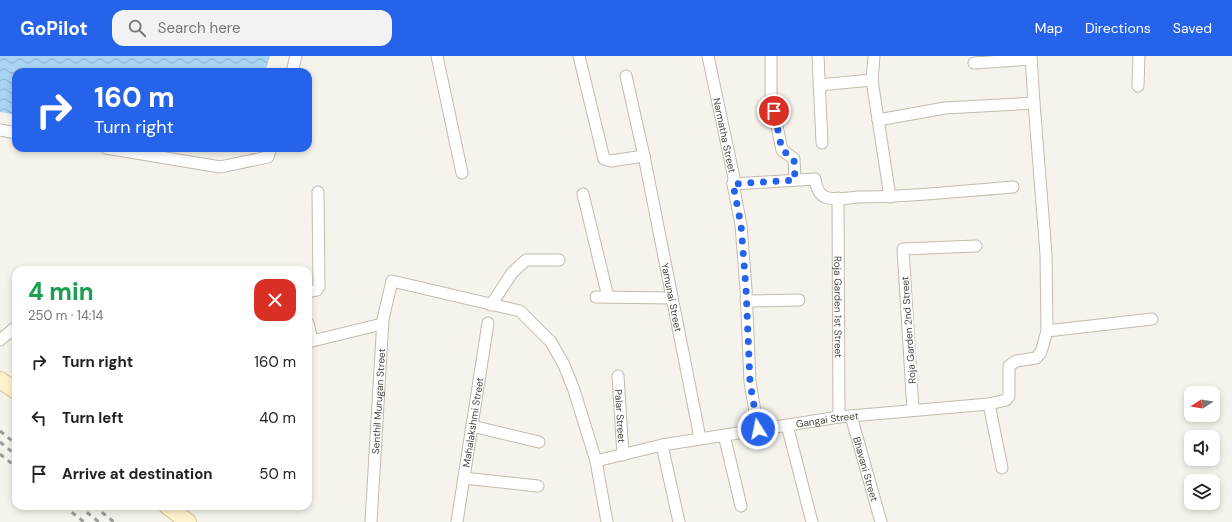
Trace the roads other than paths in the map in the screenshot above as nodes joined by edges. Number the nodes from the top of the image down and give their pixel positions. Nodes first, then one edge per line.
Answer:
1 (296, 56) edge
2 (437, 56) edge
3 (579, 56) edge
4 (708, 56) edge
5 (771, 56) edge
6 (818, 56) edge
7 (874, 56) edge
8 (1139, 56) edge
9 (1031, 57) edge
10 (974, 63) dead end
11 (293, 68) edge
12 (626, 76) dead end
13 (872, 80) junction
14 (819, 85) junction
15 (1138, 86) dead end
16 (1034, 103) junction
17 (878, 120) junction
18 (0, 130) edge
19 (12, 132) edge
20 (822, 143) dead end
21 (130, 152) edge
22 (270, 152) edge
23 (644, 156) junction
24 (462, 173) dead end
25 (795, 180) junction
26 (733, 184) junction
27 (1013, 187) dead end
28 (318, 192) dead end
29 (583, 194) dead end
30 (890, 197) junction
31 (838, 198) junction
32 (976, 246) dead end
33 (559, 260) dead end
34 (312, 291) edge
35 (596, 297) dead end
36 (608, 297) junction
37 (672, 298) junction
38 (799, 300) dead end
39 (746, 301) junction
40 (491, 305) junction
41 (1152, 318) dead end
42 (488, 323) dead end
43 (382, 324) junction
44 (12, 330) edge
45 (1046, 331) junction
46 (0, 340) edge
47 (312, 341) edge
48 (618, 376) dead end
49 (0, 380) edge
50 (12, 388) edge
51 (989, 404) junction
52 (913, 410) junction
53 (845, 416) junction
54 (787, 425) junction
55 (472, 426) junction
56 (758, 429) junction
57 (724, 435) junction
58 (700, 438) junction
59 (539, 442) dead end
60 (662, 445) junction
61 (623, 455) junction
62 (596, 461) junction
63 (1002, 468) dead end
64 (464, 478) junction
65 (538, 486) dead end
66 (741, 506) dead end
67 (172, 510) edge
68 (188, 522) edge
69 (371, 522) edge
70 (457, 522) edge
71 (607, 522) edge
72 (679, 522) edge
73 (812, 522) edge
74 (881, 522) edge

1 - 11 street
2 - 24 street
3 - 23 street
4 - 26 street, Narmatha Street
5 - 25 street
6 - 14 street
7 - 13 street
8 - 15 street
9 - 10 street
9 - 16 street
12 - 23 street, Yamunai Street
13 - 14 street
13 - 17 street
14 - 20 street
16 - 17 street
16 - 45 street
17 - 30 street
18 - 19 street
21 - 22 street
23 - 37 street, Yamunai Street
25 - 26 street
25 - 31 street
26 - 39 street, Narmatha Street
27 - 30 street
28 - 34 street
29 - 36 street
30 - 31 street
31 - 53 street, Roja Garden 1st Street
32 - 52 street, Roja Garden 2nd Street
33 - 40 street
35 - 36 street
36 - 37 street
37 - 58 street, Yamunai Street
38 - 39 street
39 - 56 street, Narmatha Street
40 - 43 street, Senthil Murugan Street
40 - 62 street
41 - 45 street
42 - 55 street, Mahalakshmi Street
43 - 47 street
43 - 69 street, Senthil Murugan Street
44 - 46 street
45 - 51 street, Gangai Street
48 - 61 street, Palar Street
49 - 50 street
51 - 52 street, Gangai Street
51 - 63 street
52 - 53 street, Gangai Street
53 - 54 street, Gangai Street
53 - 74 street, Bhavani Street
54 - 56 street, Gangai Street
54 - 73 street
55 - 59 street
55 - 64 street, Mahalakshmi Street
56 - 57 street, Gangai Street
57 - 58 street, Gangai Street
57 - 66 street
58 - 60 street, Gangai Street
60 - 61 street, Gangai Street
60 - 72 street
61 - 62 street, Gangai Street
62 - 71 street
64 - 65 street
64 - 70 street, Mahalakshmi Street
67 - 68 street

